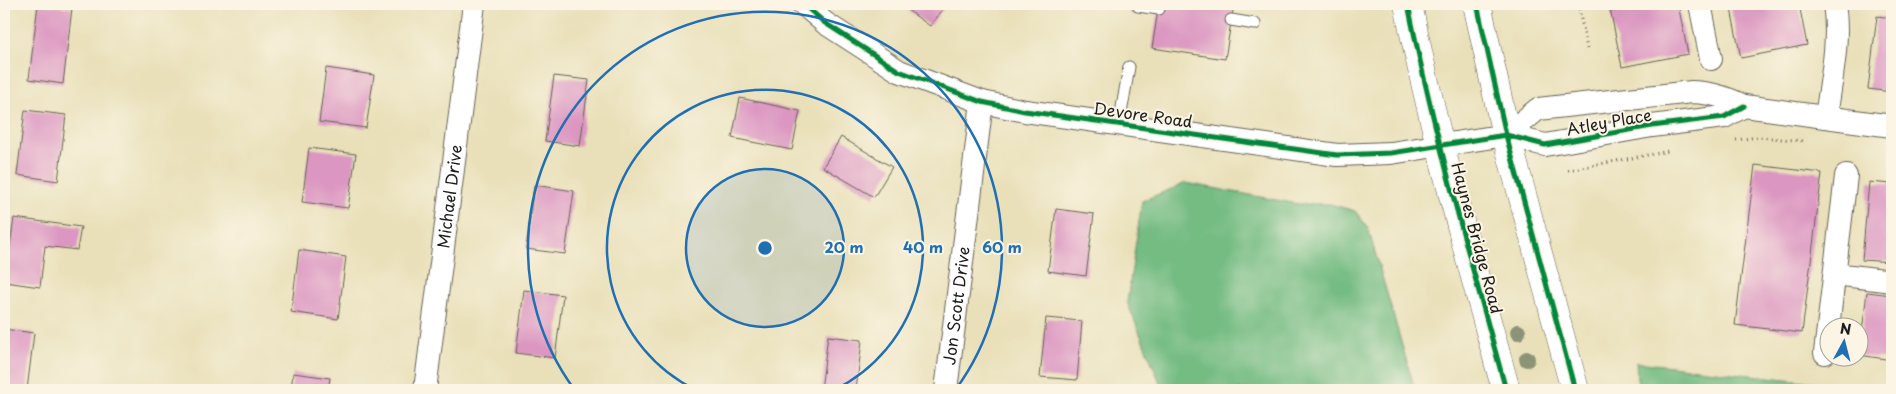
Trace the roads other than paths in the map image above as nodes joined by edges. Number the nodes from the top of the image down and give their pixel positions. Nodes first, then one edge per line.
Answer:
1 (474, 4) edge
2 (803, 4) edge
3 (1408, 4) edge
4 (1477, 4) edge
5 (1700, 4) edge
6 (1834, 4) edge
7 (1138, 6) dead end
8 (1158, 9) dead end
9 (1231, 20) dead end
10 (1255, 24) dead end
11 (1711, 60) dead end
12 (1129, 67) dead end
13 (1661, 95) junction
14 (982, 102) junction
15 (1744, 106) junction
16 (1826, 116) junction
17 (1668, 124) junction
18 (1119, 125) junction
19 (1892, 126) edge
20 (1506, 135) junction
21 (1439, 145) junction
22 (1846, 176) dead end
23 (1835, 274) junction
24 (1892, 281) edge
25 (1830, 316) edge
26 (425, 390) edge
27 (946, 390) edge
28 (1506, 390) edge
29 (1575, 390) edge

1 - 26 street, Michael Drive
2 - 14 street, Devore Road
3 - 21 main road, Haynes Bridge Road
4 - 20 main road
5 - 11 street
6 - 16 street
7 - 8 lane
9 - 10 lane
12 - 18 lane
13 - 15 street, Atley Place
13 - 17 street
13 - 20 street, Atley Place
14 - 18 street, Devore Road
14 - 27 street, Jon Scott Drive
15 - 16 street, Atley Place
15 - 17 street, Atley Place
16 - 19 street, Atley Place
17 - 20 street, Atley Place
18 - 21 street, Devore Road
20 - 21 street, Devore Road
20 - 29 main road
21 - 28 main road, Haynes Bridge Road
22 - 23 street
23 - 24 street
23 - 25 street

